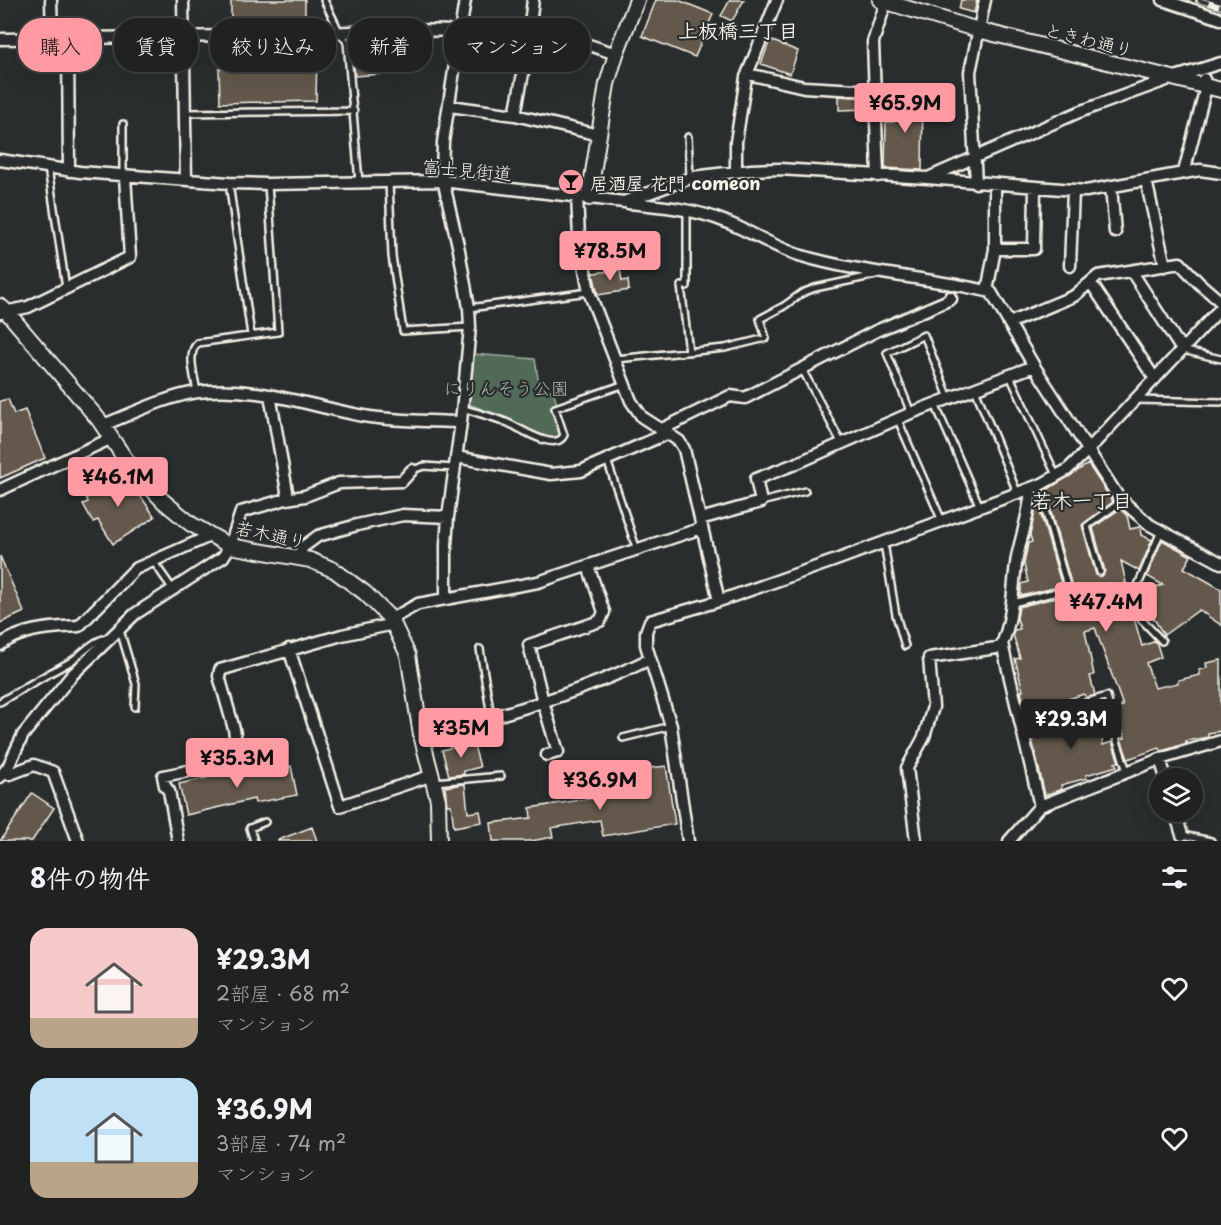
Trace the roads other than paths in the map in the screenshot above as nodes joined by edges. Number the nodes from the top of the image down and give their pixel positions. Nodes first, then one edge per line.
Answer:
1 (51, 0) edge
2 (183, 0) edge
3 (324, 0) edge
4 (465, 0) edge
5 (533, 0) edge
6 (636, 0) edge
7 (777, 0) edge
8 (985, 0) edge
9 (1163, 0) edge
10 (883, 1) edge
11 (51, 18) edge
12 (184, 18) edge
13 (462, 18) edge
14 (532, 18) edge
15 (1221, 19) edge
16 (978, 30) junction
17 (444, 31) edge
18 (340, 33) junction
19 (198, 36) edge
20 (0, 39) edge
21 (18, 39) edge
22 (590, 45) edge
23 (616, 54) junction
24 (1221, 63) edge
25 (1202, 70) junction
26 (68, 72) edge
27 (184, 72) edge
28 (455, 72) edge
29 (523, 72) edge
30 (748, 74) junction
31 (1172, 78) junction
32 (1206, 87) junction
33 (1221, 90) edge
34 (876, 91) junction
35 (450, 106) junction
36 (354, 111) junction
37 (185, 114) junction
38 (515, 114) junction
39 (123, 124) dead end
40 (599, 135) junction
41 (688, 137) dead end
42 (974, 158) junction
43 (0, 160) edge
44 (48, 168) junction
45 (69, 171) junction
46 (736, 171) junction
47 (1184, 172) junction
48 (1221, 173) edge
49 (124, 175) junction
50 (878, 176) junction
51 (690, 177) junction
52 (927, 178) junction
53 (186, 180) junction
54 (1146, 180) junction
55 (389, 181) junction
56 (442, 181) junction
57 (359, 182) junction
58 (229, 183) junction
59 (976, 183) junction
60 (268, 184) junction
61 (995, 184) junction
62 (1111, 186) junction
63 (1035, 188) junction
64 (1073, 190) junction
65 (583, 198) junction
66 (624, 202) junction
67 (687, 211) junction
68 (1115, 232) dead end
69 (995, 249) junction
70 (1070, 266) dead end
71 (1165, 266) junction
72 (1132, 272) junction
73 (880, 273) junction
74 (1091, 282) junction
75 (66, 288) junction
76 (949, 289) junction
77 (987, 291) junction
78 (589, 292) junction
79 (1221, 302) edge
80 (469, 308) junction
81 (1221, 308) edge
82 (2, 310) edge
83 (1009, 323) junction
84 (470, 327) junction
85 (251, 335) junction
86 (1182, 350) junction
87 (689, 352) junction
88 (616, 359) junction
89 (1221, 359) edge
90 (1034, 366) junction
91 (802, 369) junction
92 (1010, 376) junction
93 (1155, 379) junction
94 (625, 384) junction
95 (975, 389) junction
96 (197, 392) junction
97 (270, 395) junction
98 (949, 398) junction
99 (1135, 400) junction
100 (1221, 402) edge
101 (935, 403) junction
102 (462, 408) junction
103 (911, 412) junction
104 (898, 420) junction
105 (461, 422) junction
106 (103, 425) junction
107 (663, 432) junction
108 (112, 438) junction
109 (843, 444) junction
110 (1088, 450) junction
111 (606, 460) junction
112 (455, 462) junction
113 (412, 470) joint
114 (1056, 475) junction
115 (1035, 487) junction
116 (0, 490) edge
117 (805, 491) dead end
118 (1018, 494) junction
119 (286, 499) junction
120 (1122, 501) junction
121 (761, 502) junction
122 (980, 507) junction
123 (448, 517) junction
124 (942, 521) junction
125 (701, 523) junction
126 (1161, 531) junction
127 (210, 536) junction
128 (881, 544) junction
129 (230, 546) junction
130 (637, 550) junction
131 (297, 558) junction
132 (153, 561) junction
133 (1221, 563) edge
134 (588, 566) junction
135 (1100, 572) dead end
136 (171, 588) junction
137 (446, 598) junction
138 (719, 601) junction
139 (1013, 603) junction
140 (392, 621) junction
141 (120, 628) junction
142 (111, 638) junction
143 (1162, 641) dead end
144 (0, 645) edge
145 (905, 646) dead end
146 (1003, 647) junction
147 (289, 649) junction
148 (480, 649) dead end
149 (650, 659) junction
150 (0, 702) edge
151 (543, 702) junction
152 (135, 707) dead end
153 (491, 716) junction
154 (1020, 724) junction
155 (670, 726) junction
156 (421, 735) junction
157 (623, 738) dead end
158 (1221, 741) edge
159 (547, 754) dead end
160 (1160, 759) junction
161 (1163, 768) edge
162 (3, 772) edge
163 (1128, 772) junction
164 (501, 776) dead end
165 (433, 778) junction
166 (1040, 806) junction
167 (266, 822) dead end
168 (1178, 822) edge
169 (1182, 835) joint
170 (78, 841) edge
171 (178, 841) edge
172 (254, 841) edge
173 (439, 841) edge
174 (688, 841) edge
175 (916, 841) edge
176 (1009, 841) edge
177 (1211, 841) edge

1 - 11 street
2 - 12 street
3 - 18 lane
4 - 13 street
5 - 14 street
6 - 23 street
7 - 30 street
8 - 16 street
9 - 15 street
10 - 16 street, ときわ通り
10 - 34 street
16 - 31 street, ときわ通り
16 - 42 street
17 - 18 street
18 - 19 street
18 - 36 lane
20 - 21 street
22 - 23 street
23 - 40 street
24 - 25 street
25 - 31 street
25 - 32 street
26 - 45 street
27 - 37 street
28 - 35 street
29 - 38 street
30 - 34 street
30 - 46 street
31 - 32 street, ときわ通り
31 - 42 street
32 - 33 street, ときわ通り
32 - 47 street
34 - 50 street
35 - 38 street
35 - 56 street
36 - 37 lane
36 - 57 lane
37 - 53 street
38 - 40 street
39 - 49 lane
40 - 65 street
41 - 51 lane
42 - 52 street
42 - 59 street
43 - 44 street, 富士見街道
44 - 45 street, 富士見街道
44 - 75 lane
45 - 49 street, 富士見街道
46 - 50 street, 富士見街道
46 - 51 street, 富士見街道
47 - 48 street, 富士見街道
47 - 54 street, 富士見街道
49 - 53 street, 富士見街道
49 - 75 street
50 - 52 street, 富士見街道
51 - 66 street, 富士見街道
52 - 59 street, 富士見街道
53 - 58 street, 富士見街道
54 - 62 street, 富士見街道
54 - 71 street
55 - 56 street, 富士見街道
55 - 57 street, 富士見街道
55 - 84 lane
56 - 65 street, 富士見街道
56 - 80 street
57 - 60 street, 富士見街道
58 - 60 street, 富士見街道
58 - 85 lane
59 - 61 street, 富士見街道
60 - 85 lane
61 - 63 street, 富士見街道
61 - 69 street
62 - 64 street, 富士見街道
62 - 68 street
63 - 64 street, 富士見街道
63 - 69 street
64 - 70 street
65 - 66 street, 富士見街道
65 - 78 street
66 - 67 street
67 - 73 street
67 - 87 lane
69 - 77 street
71 - 72 street
71 - 79 street
72 - 74 street
72 - 86 street
73 - 76 street
73 - 87 lane
74 - 83 street
74 - 93 street
75 - 82 street
76 - 77 street
76 - 91 street
77 - 83 street
78 - 80 lane
78 - 88 street
80 - 84 street
81 - 86 street
82 - 106 street, 若木通り
83 - 90 street
84 - 102 street
85 - 96 lane
86 - 89 lane
86 - 93 street
87 - 88 lane
88 - 94 street
90 - 92 street
90 - 110 street
91 - 107 street
91 - 109 lane
92 - 95 street
92 - 114 lane
93 - 99 street
94 - 102 lane
94 - 107 street
95 - 98 street
95 - 118 lane
96 - 97 street
96 - 106 street
97 - 105 street
97 - 119 street
98 - 101 street
98 - 103 lane
99 - 100 lane
99 - 110 street
101 - 103 street
101 - 122 lane
102 - 105 street
103 - 104 street
104 - 109 street
104 - 124 lane
105 - 112 street
106 - 108 street, 若木通り
107 - 111 street
107 - 125 street
108 - 116 street
108 - 127 street, 若木通り
109 - 121 street
110 - 114 street
110 - 120 street
111 - 112 street
111 - 130 lane
112 - 113 lane
112 - 123 street
113 - 119 street
114 - 115 street
115 - 118 street
115 - 139 street
115 - 139 lane
117 - 121 lane
118 - 122 street
119 - 129 street
120 - 126 street
120 - 135 lane
121 - 125 street
122 - 124 street
123 - 131 street
123 - 137 street
124 - 128 street
125 - 130 street
125 - 138 street
126 - 133 street
126 - 143 lane
127 - 129 street, 若木通り
127 - 132 street
128 - 138 street
128 - 145 lane
129 - 131 street, 若木通り
129 - 136 street
130 - 134 street
131 - 140 street, 若木通り
132 - 136 lane
132 - 144 street
134 - 137 street
134 - 151 street
136 - 141 street
137 - 140 street
138 - 149 street
139 - 146 street
140 - 147 street
140 - 156 street, 若木通り
141 - 142 street
141 - 152 lane
142 - 150 lane
142 - 162 street
146 - 154 street
146 - 175 street
147 - 165 street
147 - 171 street
148 - 153 lane
149 - 151 street
149 - 155 street
151 - 153 street
151 - 159 street
153 - 156 street
154 - 163 lane
154 - 166 street
155 - 157 lane
155 - 174 street
156 - 165 street, 若木通り
158 - 160 street
160 - 161 street
160 - 163 street
162 - 170 street
163 - 166 street
164 - 165 lane
165 - 173 street, 若木通り
166 - 176 street
167 - 172 lane
168 - 169 street
169 - 177 lane

